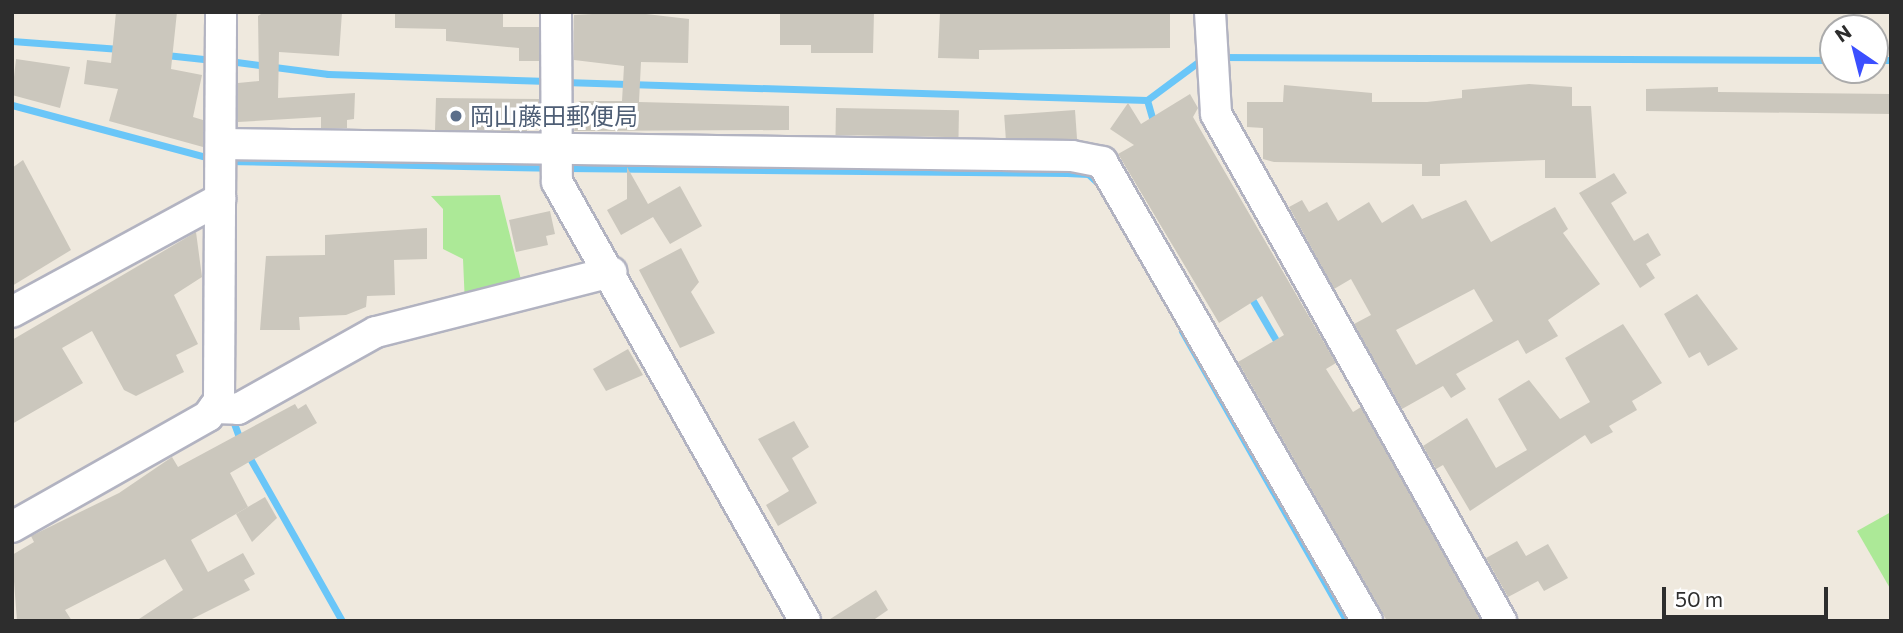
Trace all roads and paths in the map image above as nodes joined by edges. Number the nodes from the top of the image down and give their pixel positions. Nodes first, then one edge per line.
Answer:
1 (221, 12) edge
2 (556, 12) edge
3 (1210, 12) edge
4 (556, 162) junction
5 (220, 166) junction
6 (611, 272) junction
7 (12, 312) edge
8 (226, 409) junction
9 (12, 527) edge
10 (805, 621) edge
11 (1367, 621) edge
12 (1500, 621) edge

1 - 5 street
2 - 4 street
3 - 12 street
4 - 5 street
4 - 6 street
4 - 11 street
5 - 7 street
5 - 8 street
6 - 8 street
6 - 10 street
8 - 9 street

